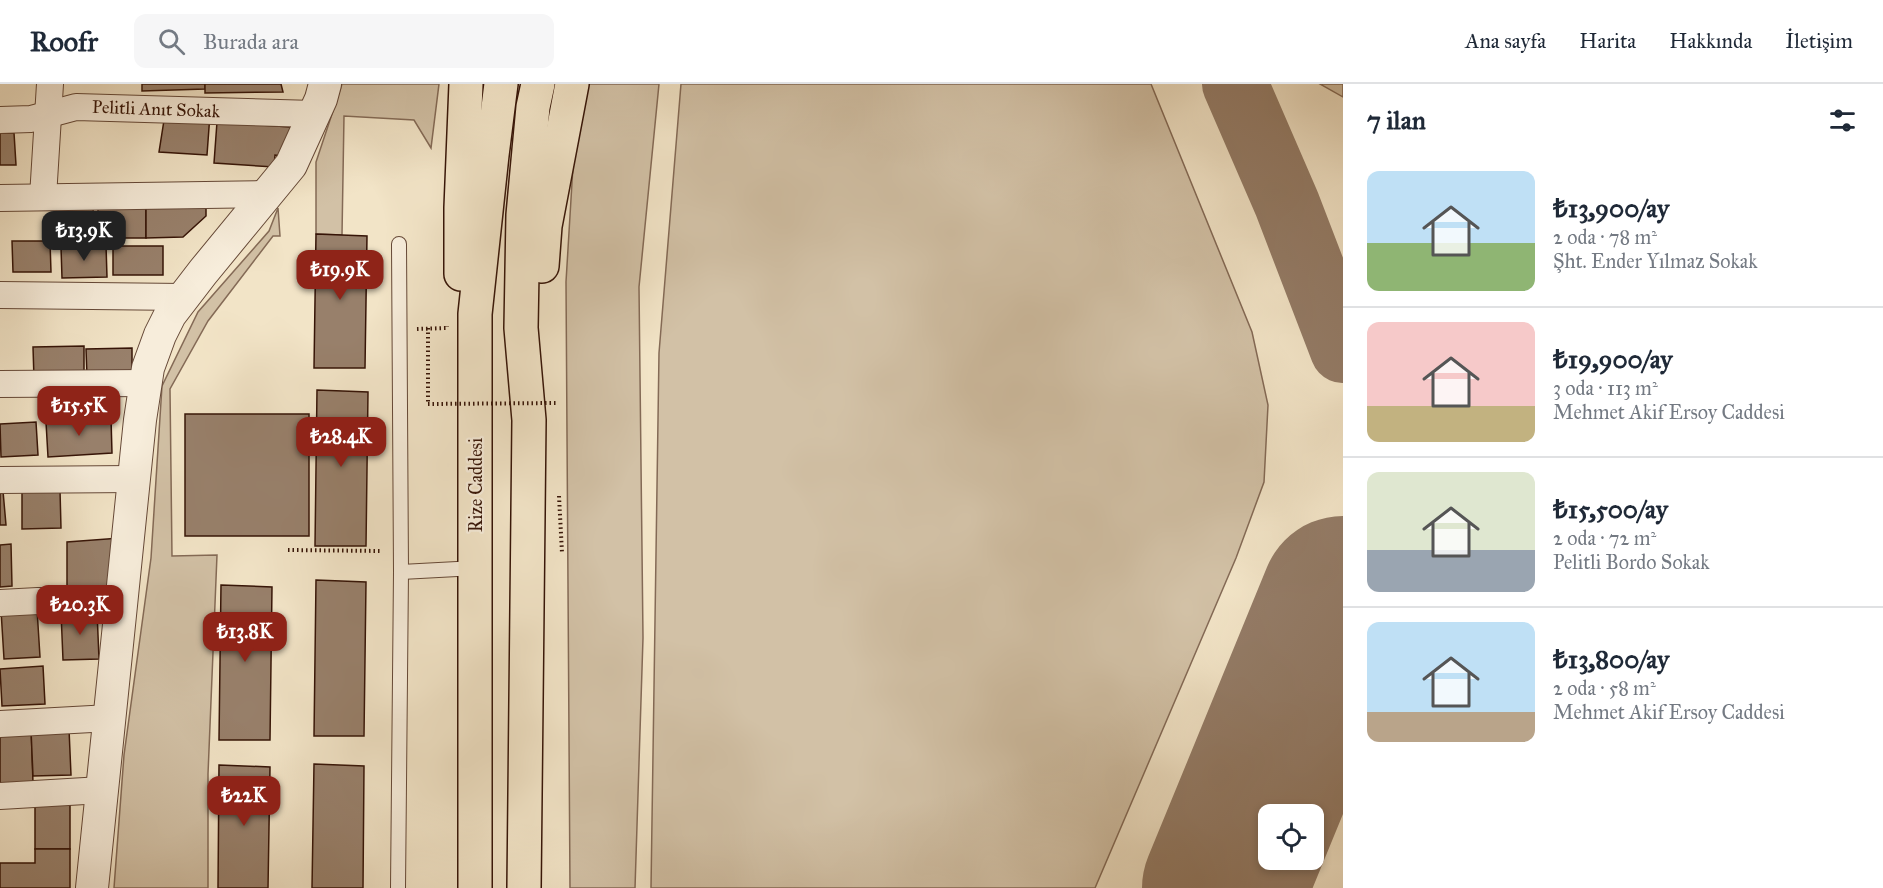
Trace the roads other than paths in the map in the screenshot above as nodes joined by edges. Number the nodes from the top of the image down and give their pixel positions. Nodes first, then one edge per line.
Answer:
1 (50, 84) edge
2 (325, 84) edge
3 (466, 84) edge
4 (501, 84) edge
5 (538, 84) edge
6 (572, 84) edge
7 (48, 113) junction
8 (314, 114) junction
9 (0, 120) edge
10 (266, 194) junction
11 (43, 197) junction
12 (0, 198) edge
13 (399, 244) dead end
14 (0, 295) edge
15 (184, 297) junction
16 (146, 383) junction
17 (0, 384) edge
18 (529, 420) junction
19 (476, 460) junction
20 (134, 479) junction
21 (0, 480) edge
22 (476, 568) junction
23 (401, 572) junction
24 (122, 601) junction
25 (0, 603) edge
26 (110, 718) junction
27 (0, 724) edge
28 (102, 790) junction
29 (0, 795) edge
30 (92, 888) edge
31 (398, 888) edge
32 (475, 888) edge
33 (524, 888) edge

1 - 7 street
2 - 8 street
3 - 19 highway
4 - 19 highway, Rize Caddesi
5 - 18 highway
6 - 18 highway
7 - 8 street, Pelitli Anıt Sokak
7 - 9 street, Pelitli Anıt Sokak
7 - 11 street
8 - 10 street
10 - 11 street
10 - 15 street
11 - 12 street
13 - 23 lane
14 - 15 street
15 - 16 street
16 - 17 street
16 - 20 street
18 - 33 highway
19 - 22 highway, Rize Caddesi
20 - 21 street
20 - 24 street
22 - 23 lane
22 - 32 highway, Rize Caddesi
23 - 31 lane
24 - 25 street
24 - 26 street
26 - 27 street
26 - 28 street
28 - 29 street
28 - 30 street

